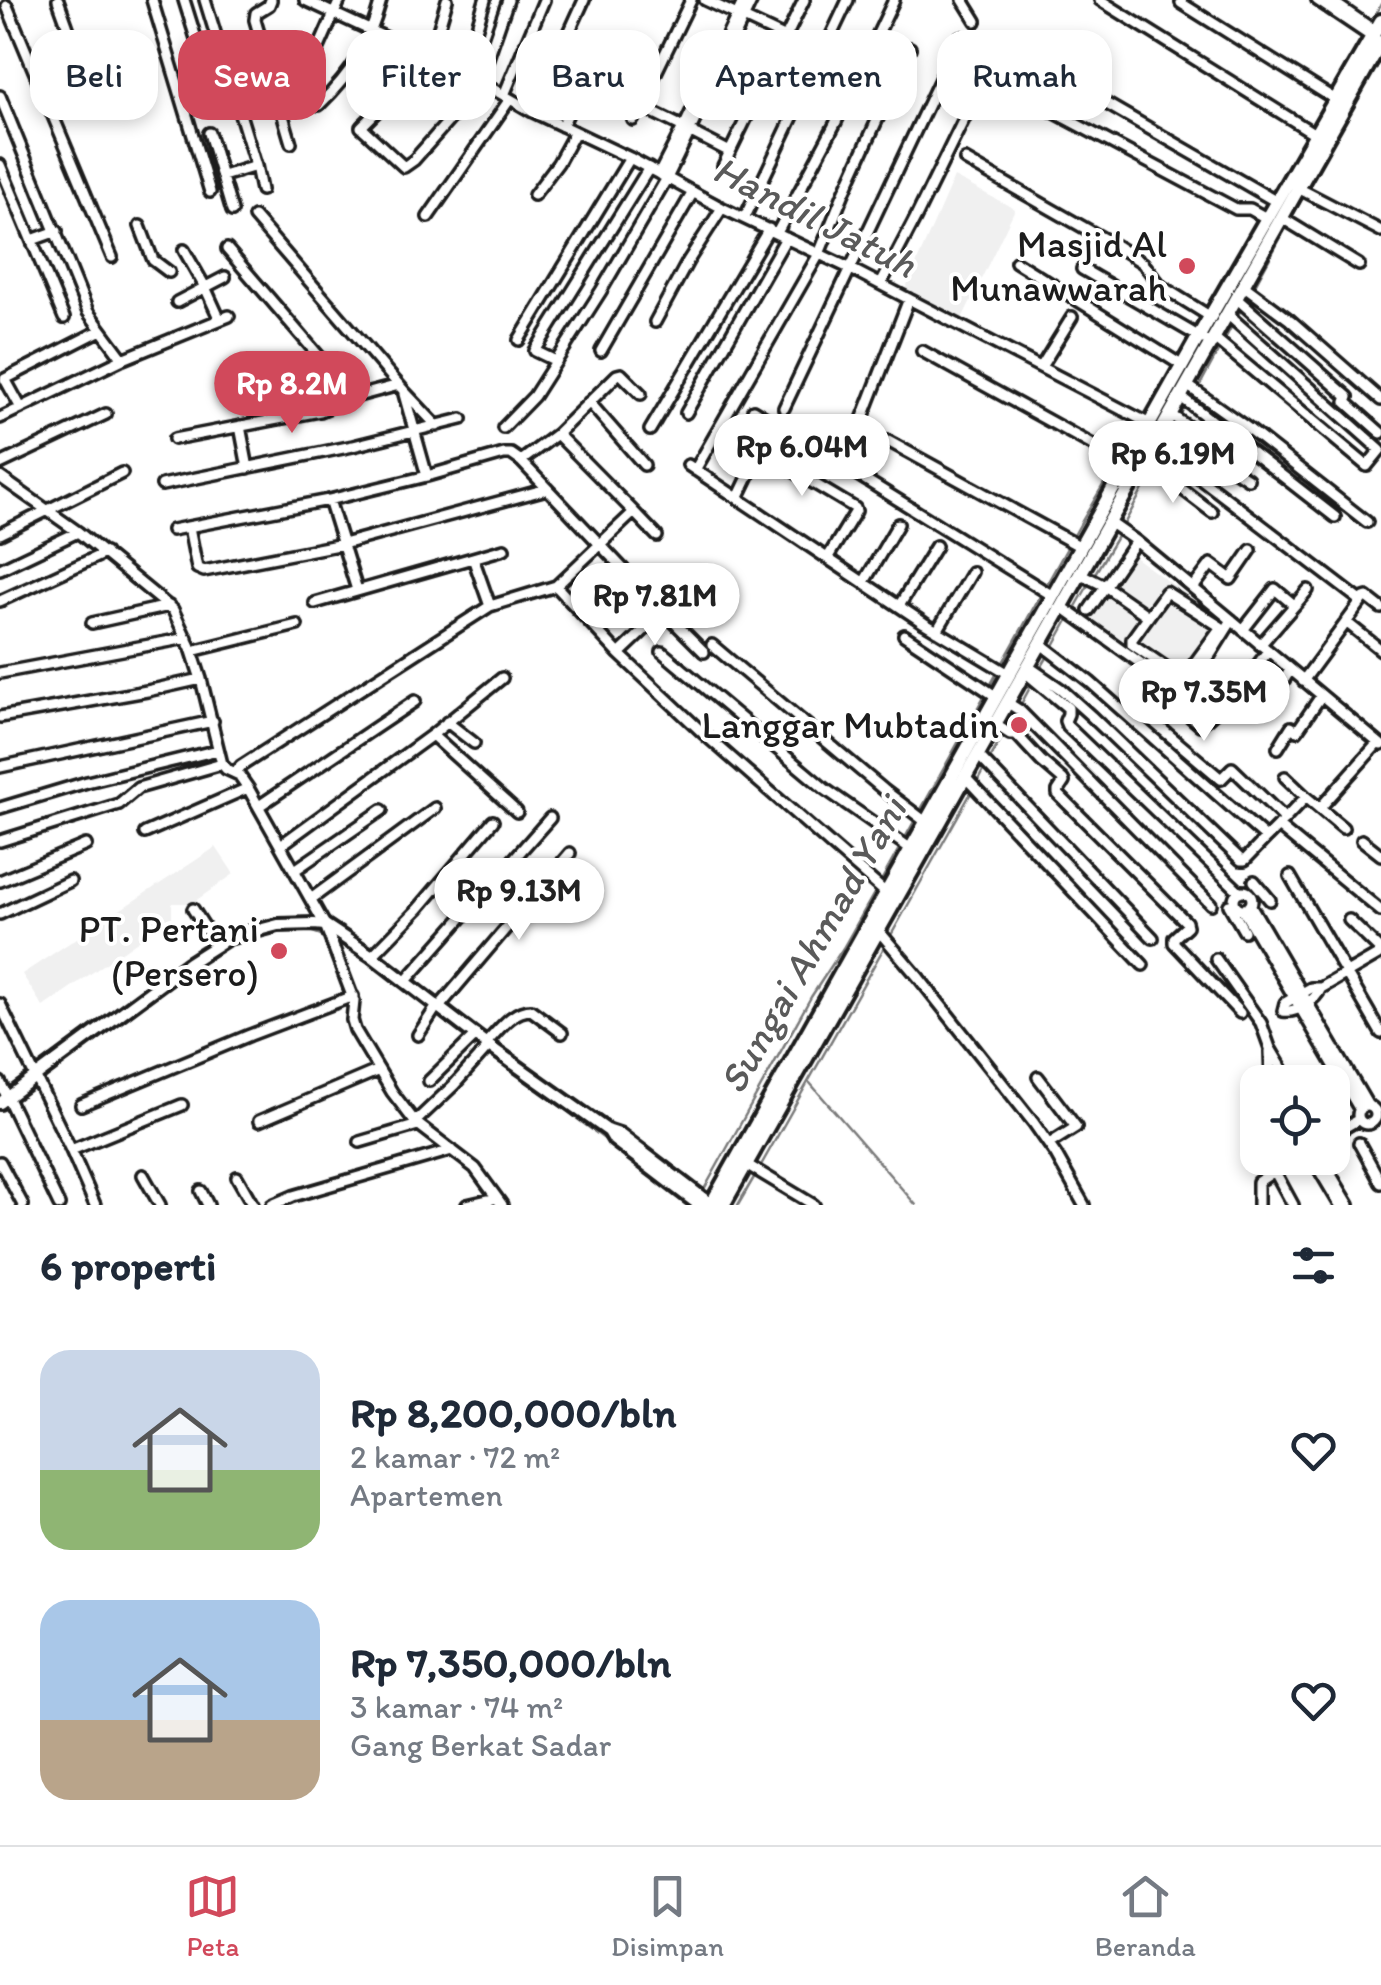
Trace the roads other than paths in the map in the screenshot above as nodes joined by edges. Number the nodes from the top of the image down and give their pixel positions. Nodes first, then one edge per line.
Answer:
1 (58, 0) edge
2 (152, 0) edge
3 (184, 0) edge
4 (205, 0) edge
5 (271, 0) edge
6 (306, 0) edge
7 (381, 0) edge
8 (447, 0) edge
9 (485, 0) edge
10 (508, 0) edge
11 (544, 0) edge
12 (584, 0) edge
13 (691, 0) edge
14 (705, 0) edge
15 (748, 0) edge
16 (804, 0) edge
17 (848, 0) edge
18 (894, 0) edge
19 (963, 0) edge
20 (1100, 0) edge
21 (1317, 0) edge
22 (1330, 0) edge
23 (1181, 2) dead end
24 (7, 5) edge
25 (338, 8) edge
26 (740, 17) junction
27 (1348, 17) junction
28 (976, 21) dead end
29 (374, 27) junction
30 (68, 30) edge
31 (194, 30) edge
32 (380, 30) edge
33 (439, 30) edge
34 (476, 30) edge
35 (571, 30) edge
36 (769, 30) edge
37 (788, 30) edge
38 (326, 34) edge
39 (496, 34) edge
40 (1378, 37) edge
41 (660, 64) edge
42 (937, 84) edge
43 (496, 86) edge
44 (507, 93) junction
45 (0, 96) edge
46 (326, 98) edge
47 (516, 98) edge
48 (1336, 100) junction
49 (1112, 107) edge
50 (660, 116) edge
51 (369, 120) edge
52 (449, 120) edge
53 (745, 120) edge
54 (877, 120) edge
55 (963, 120) edge
56 (1068, 120) edge
57 (564, 121) edge
58 (687, 129) junction
59 (575, 132) junction
60 (210, 133) dead end
61 (1317, 139) junction
62 (290, 143) dead end
63 (730, 152) junction
64 (630, 158) junction
65 (964, 160) dead end
66 (0, 165) edge
67 (256, 166) junction
68 (723, 166) dead end
69 (649, 168) junction
70 (223, 176) junction
71 (663, 176) junction
72 (1298, 188) junction
73 (261, 190) dead end
74 (210, 192) dead end
75 (693, 192) junction
76 (534, 195) dead end
77 (1272, 200) junction
78 (722, 208) junction
79 (232, 210) dead end
80 (746, 214) junction
81 (428, 217) dead end
82 (254, 218) dead end
83 (1275, 219) junction
84 (140, 226) dead end
85 (1381, 230) edge
86 (57, 231) junction
87 (778, 232) junction
88 (32, 240) junction
89 (227, 248) dead end
90 (184, 250) dead end
91 (821, 251) junction
92 (112, 257) dead end
93 (190, 260) junction
94 (154, 261) junction
95 (1016, 262) dead end
96 (1359, 264) dead end
97 (850, 266) junction
98 (1082, 269) dead end
99 (146, 271) dead end
100 (226, 276) dead end
101 (882, 282) junction
102 (205, 288) junction
103 (1245, 296) junction
104 (909, 299) junction
105 (177, 302) dead end
106 (1206, 314) junction
107 (1072, 317) dead end
108 (64, 318) dead end
109 (1232, 318) junction
110 (655, 322) dead end
111 (101, 330) junction
112 (1207, 339) junction
113 (519, 340) dead end
114 (601, 351) dead end
115 (922, 351) dead end
116 (123, 359) junction
117 (556, 361) junction
118 (1178, 363) junction
119 (1041, 368) junction
120 (3, 375) edge
121 (402, 388) junction
122 (641, 394) dead end
123 (1190, 396) junction
124 (354, 398) junction
125 (1381, 400) edge
126 (590, 402) junction
127 (21, 408) junction
128 (784, 408) dead end
129 (753, 410) dead end
130 (106, 414) dead end
131 (686, 414) dead end
132 (0, 418) edge
133 (462, 418) dead end
134 (1177, 419) junction
135 (1144, 420) junction
136 (860, 425) dead end
137 (240, 426) junction
138 (437, 426) junction
139 (503, 428) dead end
140 (650, 430) dead end
141 (415, 432) junction
142 (1381, 433) edge
143 (557, 434) junction
144 (174, 439) dead end
145 (888, 441) dead end
146 (1160, 450) junction
147 (1380, 450) edge
148 (521, 461) junction
149 (1121, 461) junction
150 (0, 464) edge
151 (644, 465) dead end
152 (1151, 466) junction
153 (248, 468) junction
154 (122, 473) dead end
155 (428, 476) junction
156 (0, 477) edge
157 (1248, 478) dead end
158 (162, 486) dead end
159 (546, 489) junction
160 (738, 498) junction
161 (329, 500) junction
162 (48, 510) junction
163 (634, 512) junction
164 (1212, 512) dead end
165 (1335, 517) dead end
166 (1367, 522) dead end
167 (898, 524) dead end
168 (190, 527) junction
169 (1117, 528) junction
170 (172, 530) dead end
171 (78, 532) junction
172 (0, 534) edge
173 (657, 536) dead end
174 (1136, 541) junction
175 (1074, 542) junction
176 (342, 544) junction
177 (600, 544) junction
178 (936, 546) dead end
179 (504, 549) dead end
180 (1251, 550) dead end
181 (105, 554) junction
182 (828, 557) junction
183 (473, 558) junction
184 (0, 569) edge
185 (972, 572) dead end
186 (1177, 575) junction
187 (1092, 580) junction
188 (864, 582) junction
189 (551, 588) junction
190 (1193, 588) junction
191 (357, 590) junction
192 (1308, 590) dead end
193 (1166, 592) junction
194 (719, 595) dead end
195 (0, 601) edge
196 (1058, 601) junction
197 (1361, 601) junction
198 (315, 602) dead end
199 (1294, 605) junction
200 (169, 606) junction
201 (490, 606) junction
202 (899, 606) junction
203 (1381, 608) edge
204 (1089, 610) dead end
205 (664, 612) junction
206 (1148, 616) junction
207 (1230, 618) junction
208 (1346, 622) junction
209 (92, 623) dead end
210 (297, 625) dead end
211 (1221, 628) junction
212 (1243, 630) junction
213 (937, 631) junction
214 (904, 635) dead end
215 (186, 638) junction
216 (1047, 648) junction
217 (1264, 648) junction
218 (1381, 650) edge
219 (192, 651) junction
220 (662, 652) dead end
221 (619, 654) junction
222 (1001, 669) junction
223 (1290, 670) junction
224 (0, 673) edge
225 (1033, 674) junction
226 (502, 678) dead end
227 (201, 679) junction
228 (1302, 681) junction
229 (1178, 689) junction
230 (1320, 696) junction
231 (1002, 699) junction
232 (1170, 700) junction
233 (415, 701) dead end
234 (1268, 706) dead end
235 (0, 717) edge
236 (212, 720) junction
237 (447, 722) junction
238 (1002, 729) junction
239 (432, 735) junction
240 (474, 744) dead end
241 (1380, 744) edge
242 (1278, 748) dead end
243 (218, 750) junction
244 (984, 761) junction
245 (222, 764) junction
246 (0, 767) edge
247 (236, 772) junction
248 (1284, 776) dead end
249 (971, 783) junction
250 (248, 788) junction
251 (949, 793) junction
252 (1306, 796) junction
253 (259, 806) junction
254 (0, 808) edge
255 (435, 808) dead end
256 (1320, 808) junction
257 (382, 810) dead end
258 (516, 812) dead end
259 (550, 818) dead end
260 (493, 821) dead end
261 (926, 822) junction
262 (1280, 822) junction
263 (1343, 828) dead end
264 (145, 833) dead end
265 (1266, 838) junction
266 (0, 840) edge
267 (1362, 840) dead end
268 (86, 845) dead end
269 (281, 845) junction
270 (911, 849) junction
271 (570, 854) dead end
272 (1381, 855) edge
273 (295, 870) junction
274 (1290, 876) dead end
275 (70, 880) dead end
276 (0, 881) edge
277 (880, 889) junction
278 (1262, 890) dead end
279 (312, 898) junction
280 (1211, 904) dead end
281 (1241, 904) junction
282 (192, 909) dead end
283 (1381, 911) edge
284 (0, 914) edge
285 (1348, 920) dead end
286 (324, 925) junction
287 (1244, 931) dead end
288 (1153, 938) dead end
289 (886, 939) junction
290 (216, 944) junction
291 (372, 956) junction
292 (1380, 956) edge
293 (1216, 959) dead end
294 (1143, 965) dead end
295 (1347, 974) junction
296 (405, 982) junction
297 (353, 996) junction
298 (1301, 1000) junction
299 (0, 1004) edge
300 (438, 1007) junction
301 (1240, 1012) dead end
302 (1262, 1023) junction
303 (562, 1033) dead end
304 (1381, 1033) edge
305 (418, 1035) dead end
306 (484, 1041) junction
307 (1270, 1048) junction
308 (1271, 1065) edge
309 (1280, 1065) edge
310 (379, 1070) junction
311 (1038, 1076) dead end
312 (35, 1078) junction
313 (429, 1081) dead end
314 (0, 1082) edge
315 (4, 1100) edge
316 (182, 1104) dead end
317 (81, 1105) dead end
318 (1369, 1111) edge
319 (259, 1121) dead end
320 (416, 1124) junction
321 (360, 1142) dead end
322 (1359, 1143) dead end
323 (1049, 1144) junction
324 (71, 1150) junction
325 (452, 1150) junction
326 (0, 1162) edge
327 (755, 1169) junction
328 (143, 1175) dead end
329 (1267, 1175) edge
330 (1277, 1175) edge
331 (1322, 1175) edge
332 (1331, 1175) edge
333 (237, 1177) dead end
334 (1381, 1182) edge
335 (200, 1191) dead end
336 (296, 1200) edge
337 (499, 1202) edge
338 (704, 1202) edge
339 (22, 1205) edge
340 (59, 1205) edge
341 (95, 1205) edge
342 (160, 1205) edge
343 (208, 1205) edge
344 (253, 1205) edge
345 (272, 1205) edge
346 (467, 1205) edge
347 (723, 1205) edge
348 (814, 1205) edge
349 (1084, 1205) edge
350 (1258, 1205) edge
351 (1293, 1205) edge
352 (1340, 1205) edge
353 (1348, 1205) edge

1 - 30 street
2 - 74 street
3 - 31 street
4 - 67 street
5 - 62 street
6 - 25 street
7 - 29 street
8 - 33 street
9 - 34 street
10 - 39 street
11 - 44 street
12 - 35 street
13 - 41 street
14 - 26 street
15 - 26 street
16 - 37 street
17 - 80 street
18 - 87 street
19 - 28 street
20 - 61 street
21 - 27 street
22 - 27 street
23 - 48 street
24 - 92 street
25 - 29 street
25 - 38 street
26 - 36 street
26 - 58 street
27 - 40 street
29 - 32 street
29 - 46 street
40 - 48 highway
40 - 61 highway
42 - 97 street
43 - 44 street
44 - 47 street
44 - 81 street
45 - 86 street
48 - 61 highway
49 - 77 street
50 - 58 street
51 - 52 street
53 - 63 street
54 - 91 street
55 - 101 street
56 - 83 street
57 - 59 street
58 - 63 street
58 - 71 street
59 - 64 street
59 - 76 street
60 - 70 street
61 - 72 highway
61 - 77 highway
63 - 68 street
64 - 69 street
64 - 113 street
65 - 106 street
66 - 88 street
67 - 70 street
67 - 73 street
69 - 71 street
69 - 117 street
70 - 79 street
71 - 75 street
71 - 117 street
72 - 83 highway
72 - 85 street
75 - 78 street
75 - 114 street
77 - 83 highway
78 - 80 street
78 - 110 street
80 - 87 street
82 - 121 street
83 - 96 street
83 - 103 highway
83 - 106 highway
84 - 94 street
86 - 88 street
86 - 111 street
87 - 91 street
87 - 131 street
87 - 140 street
88 - 108 street
89 - 124 street
90 - 93 street
91 - 97 street
91 - 160 street
93 - 94 street
93 - 102 street
94 - 99 street
95 - 118 street
97 - 101 street
97 - 128 street
98 - 112 street
100 - 102 street
101 - 104 street
102 - 105 street
102 - 116 street
103 - 109 highway
103 - 125 street
103 - 142 street
104 - 119 street
104 - 136 street
106 - 112 highway
107 - 119 street
109 - 112 highway
109 - 147 street
111 - 116 street
111 - 120 street
112 - 118 highway
112 - 123 highway
112 - 147 street
115 - 149 street
116 - 127 street
117 - 139 street
118 - 135 highway
119 - 135 street
120 - 127 street
121 - 124 street
121 - 138 street
121 - 141 street
122 - 126 street
123 - 134 highway
123 - 165 street
123 - 166 street
124 - 137 street
126 - 143 street
126 - 151 street
127 - 132 street
129 - 196 street
130 - 150 street
133 - 138 street
134 - 146 highway
134 - 157 street
135 - 149 highway
137 - 144 street
137 - 153 street
138 - 141 street
141 - 153 street
141 - 155 street
143 - 148 street
143 - 163 street
145 - 175 street
146 - 152 highway
146 - 197 street
148 - 155 street
148 - 159 street
149 - 175 highway
152 - 164 street
152 - 169 highway
153 - 158 street
154 - 162 street
155 - 161 street
156 - 162 street
159 - 176 street
159 - 177 street
160 - 182 street
160 - 182 street
161 - 168 street
161 - 176 street
162 - 171 street
162 - 172 street
163 - 173 street
163 - 177 street
167 - 188 street
168 - 170 street
168 - 176 street
169 - 174 street
169 - 187 highway
171 - 181 street
171 - 184 street
174 - 186 street
174 - 187 street
175 - 196 highway
176 - 191 street
177 - 189 street
177 - 205 street
178 - 202 street
179 - 183 street
180 - 190 street
181 - 195 street
181 - 200 street
182 - 188 street
183 - 191 street
183 - 201 street
185 - 213 street
186 - 190 street
186 - 193 street
187 - 196 highway
187 - 204 street
187 - 206 street
188 - 202 street
189 - 201 street
189 - 221 street
190 - 207 street
191 - 198 street
192 - 199 street
193 - 206 street
193 - 211 street
194 - 205 street
196 - 216 highway
196 - 222 highway
196 - 229 street
197 - 203 street
197 - 208 street
199 - 212 street
199 - 217 street
200 - 209 street
200 - 215 street
201 - 247 street
202 - 213 street
205 - 221 street
205 - 261 street
206 - 211 street
207 - 211 street
207 - 212 street
207 - 229 street
208 - 218 street
208 - 228 street
210 - 219 street
212 - 217 street
213 - 222 street
214 - 231 street
215 - 219 street
215 - 224 street
216 - 225 highway
216 - 265 street
217 - 223 street
217 - 232 street
219 - 227 street
220 - 270 street
221 - 277 street
222 - 231 highway
223 - 228 street
223 - 234 street
225 - 231 highway
225 - 265 street
225 - 281 street
226 - 237 street
227 - 235 street
227 - 236 street
228 - 230 street
229 - 232 street
230 - 241 street
230 - 242 street
231 - 238 highway
231 - 251 highway
231 - 280 street
232 - 262 street
233 - 253 street
236 - 243 street
236 - 246 street
237 - 239 street
237 - 240 street
238 - 244 highway
238 - 301 street
239 - 258 street
239 - 269 street
241 - 256 street
243 - 245 street
243 - 254 street
244 - 249 highway
244 - 288 street
245 - 247 street
245 - 266 street
247 - 250 street
248 - 252 street
249 - 251 highway
249 - 294 street
250 - 253 street
250 - 264 street
251 - 261 highway
251 - 289 highway
252 - 256 street
252 - 262 street
253 - 269 street
255 - 279 street
256 - 263 street
257 - 273 street
259 - 296 street
260 - 291 street
261 - 270 highway
262 - 265 street
262 - 283 street
267 - 272 street
268 - 276 street
269 - 273 street
270 - 277 highway
271 - 300 street
273 - 279 street
274 - 295 street
275 - 284 street
277 - 338 highway
278 - 281 street
279 - 286 street
281 - 287 street
281 - 298 street
282 - 290 street
285 - 292 street
286 - 290 main road
286 - 291 main road
286 - 297 street
289 - 323 street
289 - 327 highway
290 - 312 main road
291 - 296 main road
292 - 295 street
293 - 302 street
295 - 298 street
295 - 304 street
296 - 300 main road
297 - 310 street
297 - 317 street
298 - 302 street
298 - 318 street
299 - 312 street
300 - 305 street
300 - 306 main road
302 - 307 street
303 - 306 street
306 - 313 street
306 - 320 street
306 - 338 main road
307 - 308 street
307 - 309 street
310 - 319 street
310 - 320 street
311 - 323 street
312 - 315 main road
312 - 324 street
314 - 315 street
315 - 340 street
316 - 324 street
320 - 321 street
320 - 325 street
322 - 334 street
323 - 349 street
324 - 341 street
325 - 336 street
325 - 337 street
326 - 339 street
327 - 347 highway
327 - 348 street
328 - 342 street
329 - 350 street
330 - 351 street
331 - 352 street
332 - 353 street
333 - 344 street
335 - 343 street
336 - 345 street
337 - 346 street

